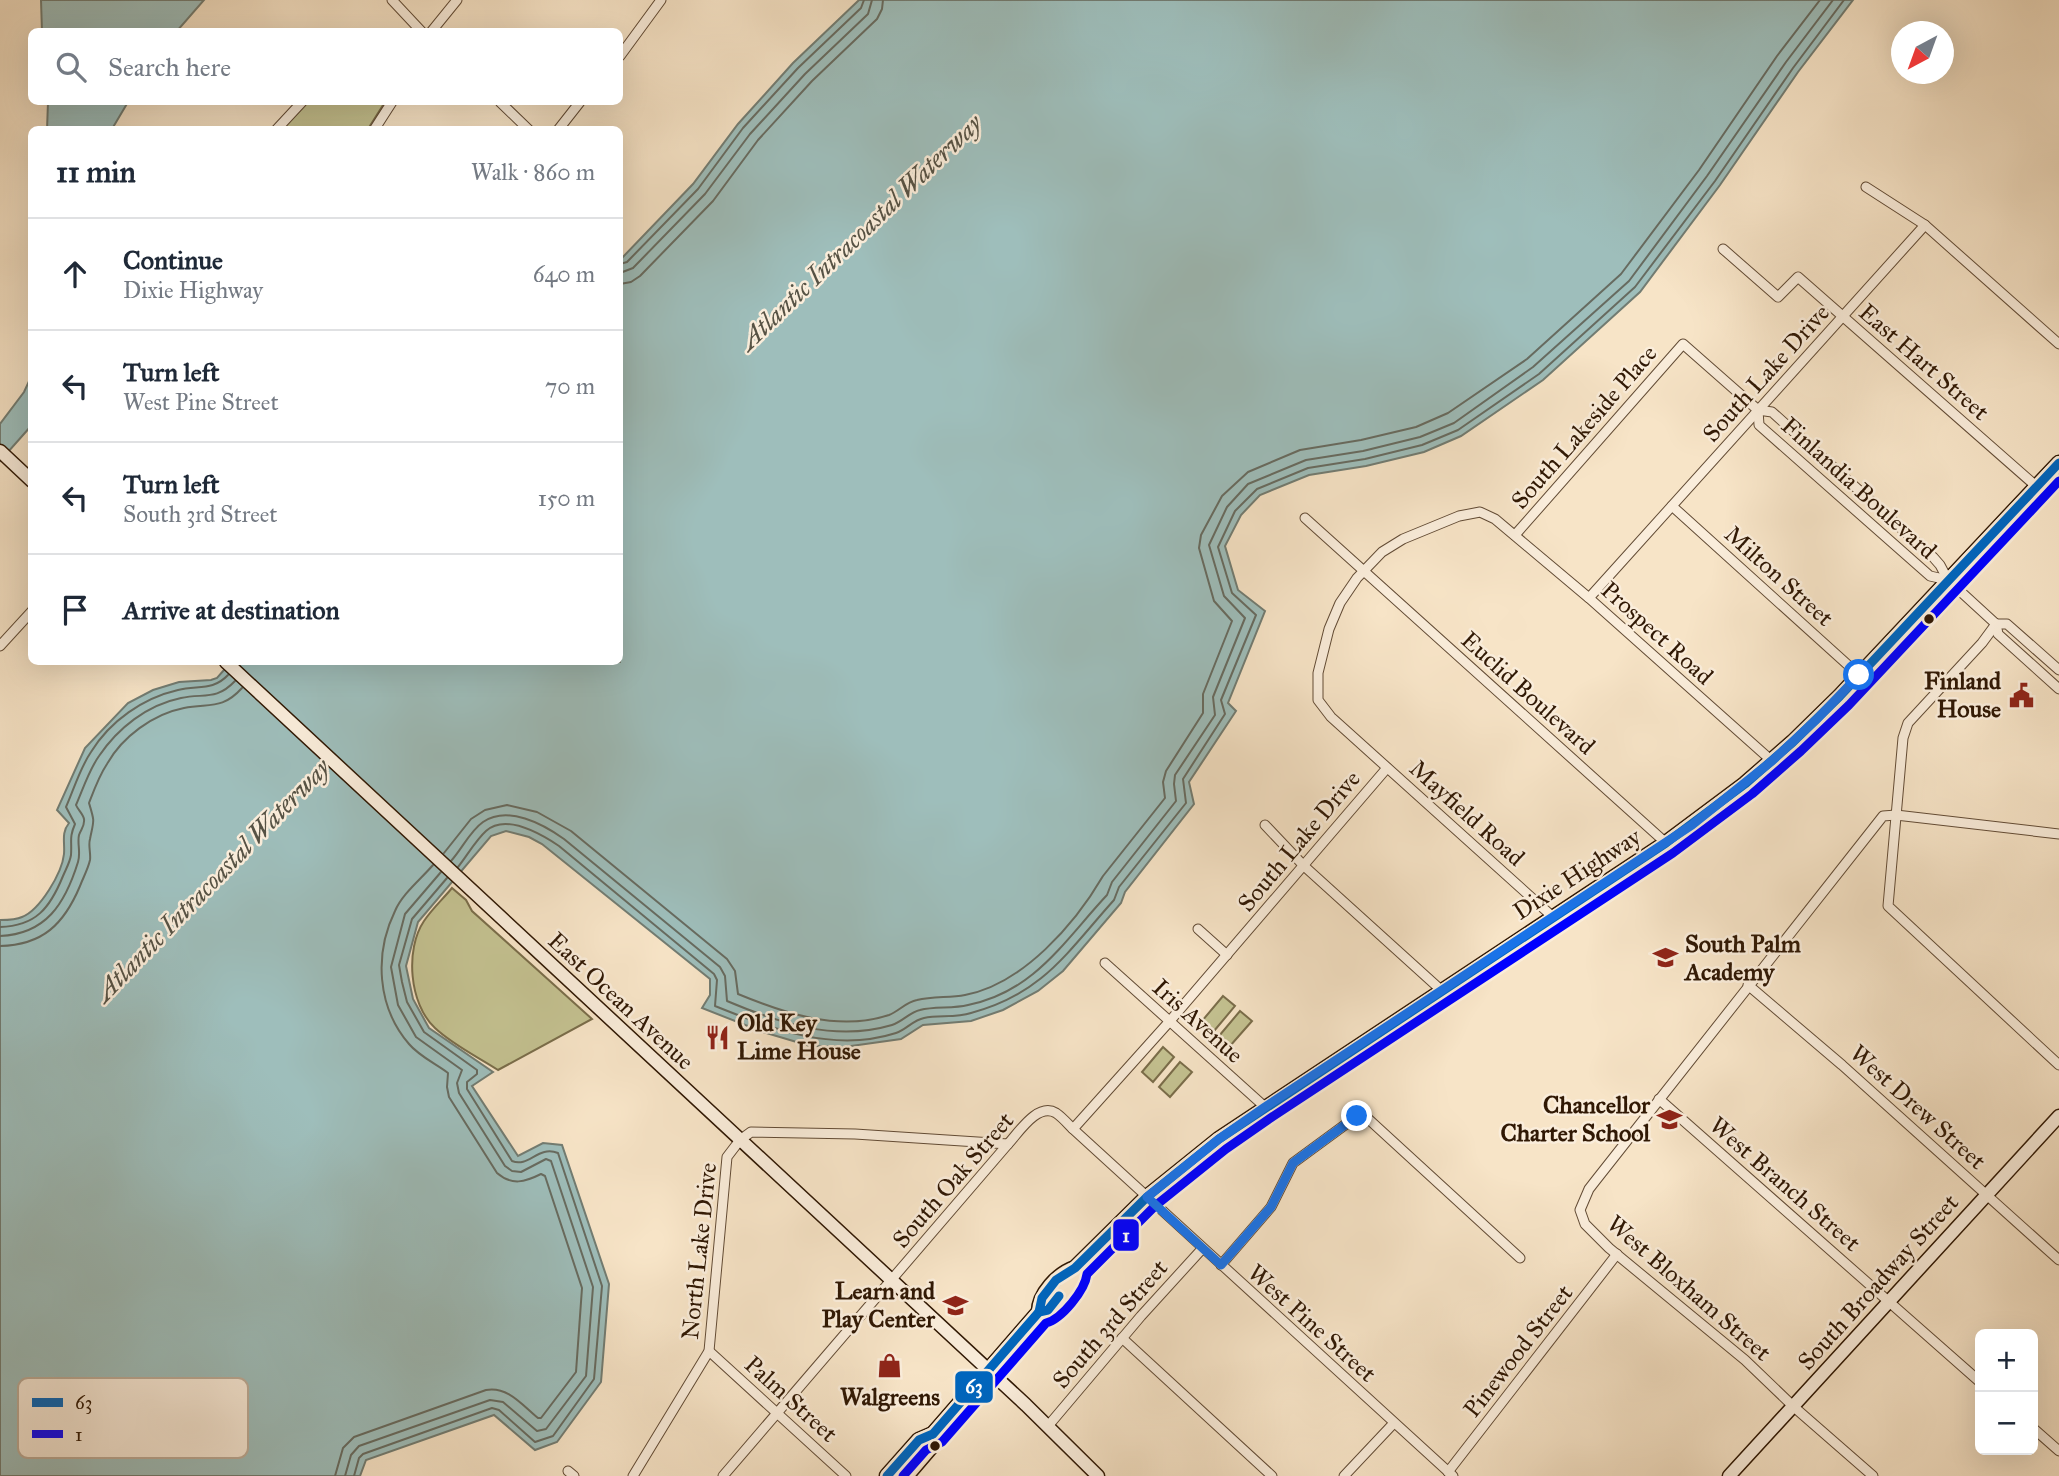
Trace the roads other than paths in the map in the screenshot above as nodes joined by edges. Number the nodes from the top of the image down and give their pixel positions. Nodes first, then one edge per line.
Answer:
1 (392, 0) edge
2 (457, 0) edge
3 (661, 0) edge
4 (418, 28) edge
5 (434, 28) edge
6 (623, 51) edge
7 (299, 105) edge
8 (390, 105) edge
9 (503, 105) edge
10 (578, 105) edge
11 (280, 126) edge
12 (377, 126) edge
13 (525, 126) edge
14 (561, 126) edge
15 (1866, 187) dead end
16 (1925, 225) junction
17 (1723, 249) dead end
18 (1843, 317) junction
19 (1683, 344) joint
20 (2059, 344) edge
21 (1758, 410) junction
22 (0, 451) edge
23 (2059, 463) edge
24 (28, 477) edge
25 (2037, 487) junction
26 (1672, 506) junction
27 (1305, 518) dead end
28 (1515, 535) junction
29 (1364, 571) junction
30 (1948, 580) junction
31 (1589, 598) junction
32 (28, 615) edge
33 (1996, 624) junction
34 (0, 646) edge
35 (229, 665) edge
36 (2059, 670) edge
37 (1859, 675) junction
38 (2059, 689) edge
39 (1772, 761) junction
40 (1387, 768) junction
41 (1896, 815) junction
42 (1265, 825) dead end
43 (2059, 834) edge
44 (1666, 843) junction
45 (1304, 866) junction
46 (1553, 917) junction
47 (1198, 929) dead end
48 (1227, 955) junction
49 (1105, 963) dead end
50 (1748, 985) junction
51 (1441, 990) junction
52 (1170, 1022) junction
53 (2059, 1065) edge
54 (1659, 1099) junction
55 (1265, 1107) junction
56 (2059, 1116) edge
57 (1073, 1129) junction
58 (740, 1140) junction
59 (1008, 1144) junction
60 (1987, 1194) junction
61 (1147, 1197) junction
62 (1202, 1249) junction
63 (1617, 1254) junction
64 (1520, 1258) dead end
65 (2059, 1260) edge
66 (1221, 1265) junction
67 (891, 1281) junction
68 (1888, 1301) junction
69 (1122, 1338) junction
70 (709, 1351) junction
71 (989, 1370) junction
72 (1975, 1378) edge
73 (1794, 1407) junction
74 (777, 1412) junction
75 (1394, 1424) junction
76 (1048, 1426) junction
77 (2038, 1432) edge
78 (933, 1434) junction
79 (2059, 1451) edge
80 (1450, 1474) edge
81 (633, 1476) edge
82 (723, 1476) edge
83 (846, 1476) edge
84 (887, 1476) edge
85 (906, 1476) edge
86 (1098, 1476) edge
87 (1272, 1476) edge
88 (1344, 1476) edge
89 (1729, 1476) edge
90 (1873, 1476) edge

1 - 4 street
2 - 5 street
3 - 6 street
7 - 11 street
8 - 12 street
9 - 13 street
10 - 14 street
15 - 16 street
16 - 18 street, South Lake Drive
16 - 20 street
17 - 18 street, East Hart Street
18 - 21 street, South Lake Drive
18 - 25 street, East Hart Street
19 - 21 street, Finlandia Boulevard
19 - 28 street, South Lakeside Place
21 - 26 street, South Lake Drive
21 - 30 street, Finlandia Boulevard
21 - 30 street, Finlandia Boulevard
22 - 24 main road
23 - 25 main road, Dixie Highway
25 - 30 main road, Dixie Highway
26 - 31 street, South Lake Drive
26 - 37 street, Milton Street
27 - 29 street, Euclid Boulevard
28 - 29 street, South Lake Drive
28 - 31 street, Prospect Road
29 - 40 street, South Lake Drive
29 - 44 street, Euclid Boulevard
30 - 33 street, Finlandia Boulevard
30 - 37 main road, Dixie Highway
31 - 39 street, Prospect Road
32 - 34 street
33 - 36 street, Finlandia Boulevard
33 - 38 street, Finlandia Boulevard
33 - 41 street
35 - 58 main road, East Ocean Avenue
37 - 39 main road, Dixie Highway
39 - 44 main road, Dixie Highway
40 - 45 street, South Lake Drive
40 - 46 street, Mayfield Road
41 - 43 street
41 - 50 street
41 - 53 street
42 - 45 street
44 - 46 main road, Dixie Highway
45 - 48 street, South Lake Drive
45 - 51 street
46 - 51 main road, Dixie Highway
47 - 48 street
48 - 52 street, South Lake Drive
49 - 52 street, Iris Avenue
50 - 54 street
50 - 60 street, West Drew Street
51 - 55 main road, Dixie Highway
52 - 55 street, Iris Avenue
52 - 57 street, South Lake Drive
54 - 63 street, West Bloxham Street
54 - 68 street, West Branch Street
55 - 61 main road, Dixie Highway
56 - 60 main road, South Broadway Street
57 - 59 street, South Oak Street
57 - 61 street, West Pine Street
58 - 59 street
58 - 67 main road, East Ocean Avenue
58 - 70 street, North Lake Drive
59 - 67 street, South Oak Street
60 - 65 street, West Drew Street
60 - 68 main road, South Broadway Street
61 - 62 street, West Pine Street
61 - 71 main road, Dixie Highway
62 - 66 street, West Pine Street
62 - 69 street, South 3rd Street
63 - 73 street, West Bloxham Street
63 - 80 street, Pinewood Street
64 - 66 street
66 - 75 street, West Pine Street
67 - 71 main road, East Ocean Avenue
67 - 74 street, South Oak Street
68 - 72 street, West Branch Street
68 - 73 main road, South Broadway Street
69 - 76 street, South 3rd Street
69 - 87 street
70 - 74 street, Palm Street
70 - 81 street, North Lake Drive
71 - 76 main road, East Ocean Avenue
71 - 78 main road, Dixie Highway
73 - 89 main road, South Broadway Street
73 - 90 street, West Bloxham Street
74 - 82 street, South Oak Street
74 - 83 street, Palm Street
75 - 80 street, West Pine Street
75 - 88 street
76 - 86 main road, East Ocean Avenue
77 - 79 street
78 - 84 main road, Dixie Highway
78 - 85 main road, Dixie Highway

